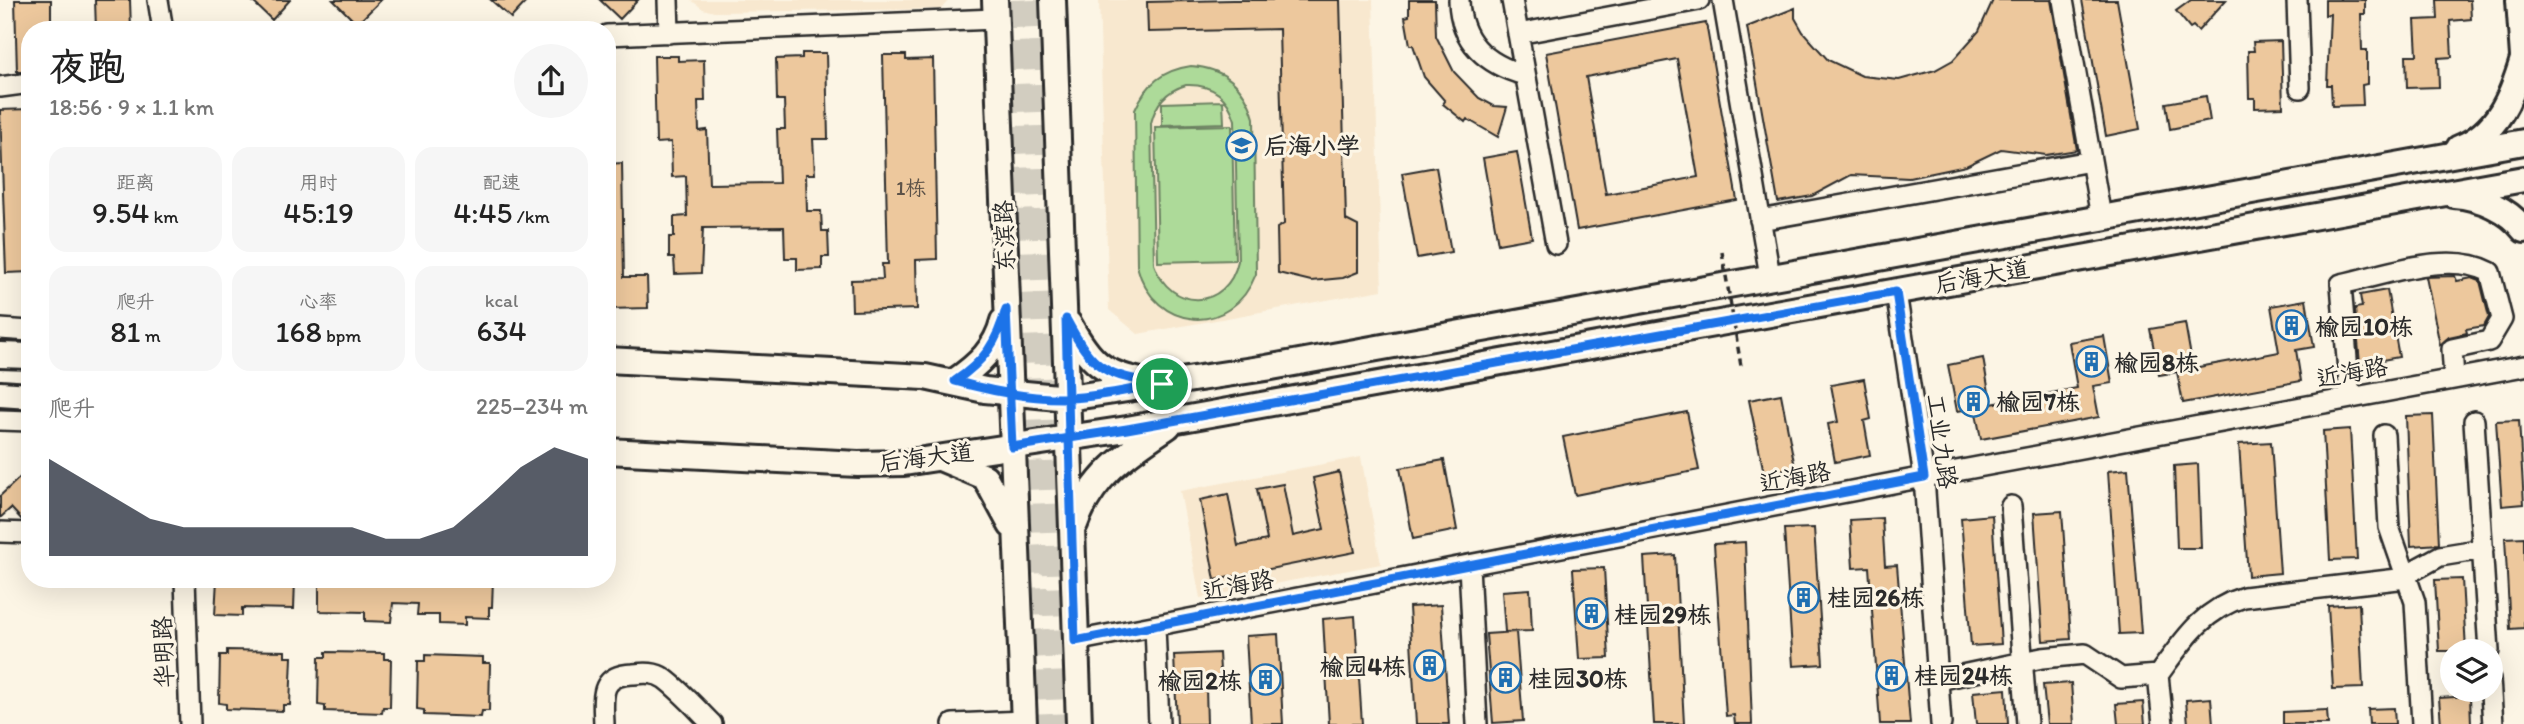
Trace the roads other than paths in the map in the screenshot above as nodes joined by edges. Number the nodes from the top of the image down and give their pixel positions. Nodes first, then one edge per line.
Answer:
1 (158, 0) edge
2 (668, 0) edge
3 (1053, 0) edge
4 (1459, 0) edge
5 (1512, 0) edge
6 (1699, 0) edge
7 (1723, 0) edge
8 (2063, 0) edge
9 (2297, 0) edge
10 (2519, 0) edge
11 (995, 10) edge
12 (162, 21) edge
13 (668, 33) junction
14 (1518, 34) junction
15 (616, 35) edge
16 (2523, 59) edge
17 (2524, 71) edge
18 (1525, 75) junction
19 (21, 84) edge
20 (0, 87) edge
21 (2300, 88) dead end
22 (2524, 142) edge
23 (2432, 158) junction
24 (2091, 161) junction
25 (2524, 178) edge
26 (2440, 194) junction
27 (2101, 217) junction
28 (1760, 220) junction
29 (2524, 230) edge
30 (1556, 244) dead end
31 (1770, 276) junction
32 (1896, 292) junction
33 (1006, 309) junction
34 (1066, 319) junction
35 (0, 329) edge
36 (21, 330) edge
37 (0, 355) edge
38 (21, 356) edge
39 (616, 361) edge
40 (2524, 366) edge
41 (2455, 378) junction
42 (955, 381) junction
43 (1162, 384) junction
44 (1009, 392) junction
45 (0, 394) edge
46 (21, 395) edge
47 (2350, 397) junction
48 (1068, 398) junction
49 (0, 420) edge
50 (1177, 420) junction
51 (21, 421) edge
52 (2474, 421) dead end
53 (2384, 435) dead end
54 (1069, 438) junction
55 (1012, 447) junction
56 (616, 451) edge
57 (939, 458) junction
58 (1924, 477) junction
59 (2011, 506) dead end
60 (0, 532) edge
61 (21, 533) edge
62 (1071, 534) junction
63 (1016, 535) junction
64 (2483, 549) junction
65 (1469, 565) junction
66 (2407, 576) junction
67 (186, 588) edge
68 (1156, 626) junction
69 (2488, 639) edge
70 (1075, 641) junction
71 (2022, 662) junction
72 (2158, 675) junction
73 (1938, 680) junction
74 (2492, 702) edge
75 (1024, 722) edge
76 (190, 724) edge
77 (604, 724) edge
78 (712, 724) edge
79 (953, 724) edge
80 (1079, 724) edge
81 (1159, 724) edge
82 (1477, 724) edge
83 (1941, 724) edge
84 (2026, 724) edge
85 (2163, 724) edge
86 (2422, 724) edge
87 (2493, 724) edge

1 - 12 street
2 - 13 street
3 - 34 main road
4 - 18 street
5 - 14 street
6 - 14 street
7 - 28 street
8 - 24 street
9 - 21 street
10 - 16 main road
11 - 13 street
11 - 33 main road, 东滨路
13 - 15 street
14 - 18 street
16 - 17 main road
16 - 23 main road
18 - 30 street
19 - 20 street
22 - 23 main road, 后海大道
23 - 27 main road, 后海大道
24 - 27 street
24 - 28 street
25 - 26 main road, 后海大道
26 - 29 main road
26 - 32 main road, 后海大道
27 - 31 main road, 后海大道
28 - 31 street
31 - 43 main road, 后海大道
32 - 50 main road, 后海大道
32 - 58 street, 工业九路
33 - 42 main road
33 - 44 main road, 东滨路
34 - 43 main road
34 - 48 main road
35 - 36 street
37 - 38 main road
39 - 42 main road, 后海大道
40 - 41 street, 近海路
41 - 47 street, 近海路
41 - 47 street
42 - 44 main road, 后海大道
43 - 48 main road, 后海大道
44 - 48 main road, 后海大道
44 - 55 main road, 东滨路
45 - 46 main road
47 - 58 street, 近海路
48 - 54 main road
49 - 51 street
50 - 54 main road, 后海大道
50 - 62 main road
52 - 64 street
53 - 66 street
54 - 55 main road, 后海大道
54 - 62 main road
55 - 57 main road, 后海大道
55 - 63 main road, 东滨路
56 - 57 main road, 后海大道
57 - 63 main road
58 - 65 street, 近海路
58 - 73 street, 工业九路
59 - 71 street
60 - 61 street
62 - 70 main road
63 - 75 main road, 东滨路
64 - 66 street
64 - 69 street
65 - 68 street, 近海路
65 - 82 street
66 - 72 street
66 - 86 street
67 - 76 street, 华明路
68 - 70 street, 近海路
68 - 81 street
70 - 80 main road
71 - 72 street
71 - 73 street
71 - 84 street
72 - 85 street
73 - 83 street, 工业九路
74 - 87 street
75 - 79 street
77 - 78 street

